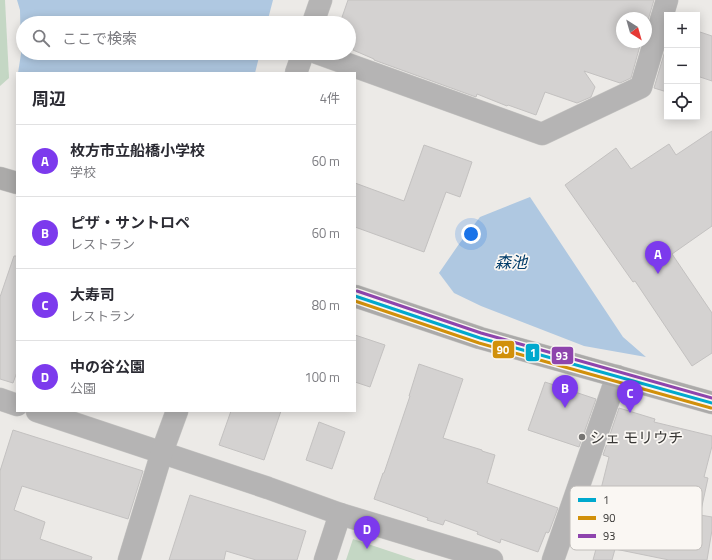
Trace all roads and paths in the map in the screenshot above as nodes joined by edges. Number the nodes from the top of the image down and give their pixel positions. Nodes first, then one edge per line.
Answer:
1 (321, 0) edge
2 (667, 0) edge
3 (315, 16) edge
4 (301, 60) edge
5 (337, 60) edge
6 (296, 72) edge
7 (0, 178) edge
8 (16, 184) edge
9 (356, 296) edge
10 (618, 376) junction
11 (0, 399) edge
12 (712, 403) edge
13 (16, 404) edge
14 (40, 412) edge
15 (177, 412) edge
16 (162, 452) junction
17 (579, 486) edge
18 (570, 512) edge
19 (340, 514) junction
20 (487, 559) edge
21 (129, 560) edge
22 (325, 560) edge
23 (553, 560) edge

1 - 3 street
2 - 5 street
4 - 6 street
7 - 8 street
9 - 10 street
10 - 12 street
10 - 17 street
11 - 13 street
14 - 16 street
15 - 16 street
16 - 19 street
16 - 21 street
18 - 23 street
19 - 20 street
19 - 22 street

